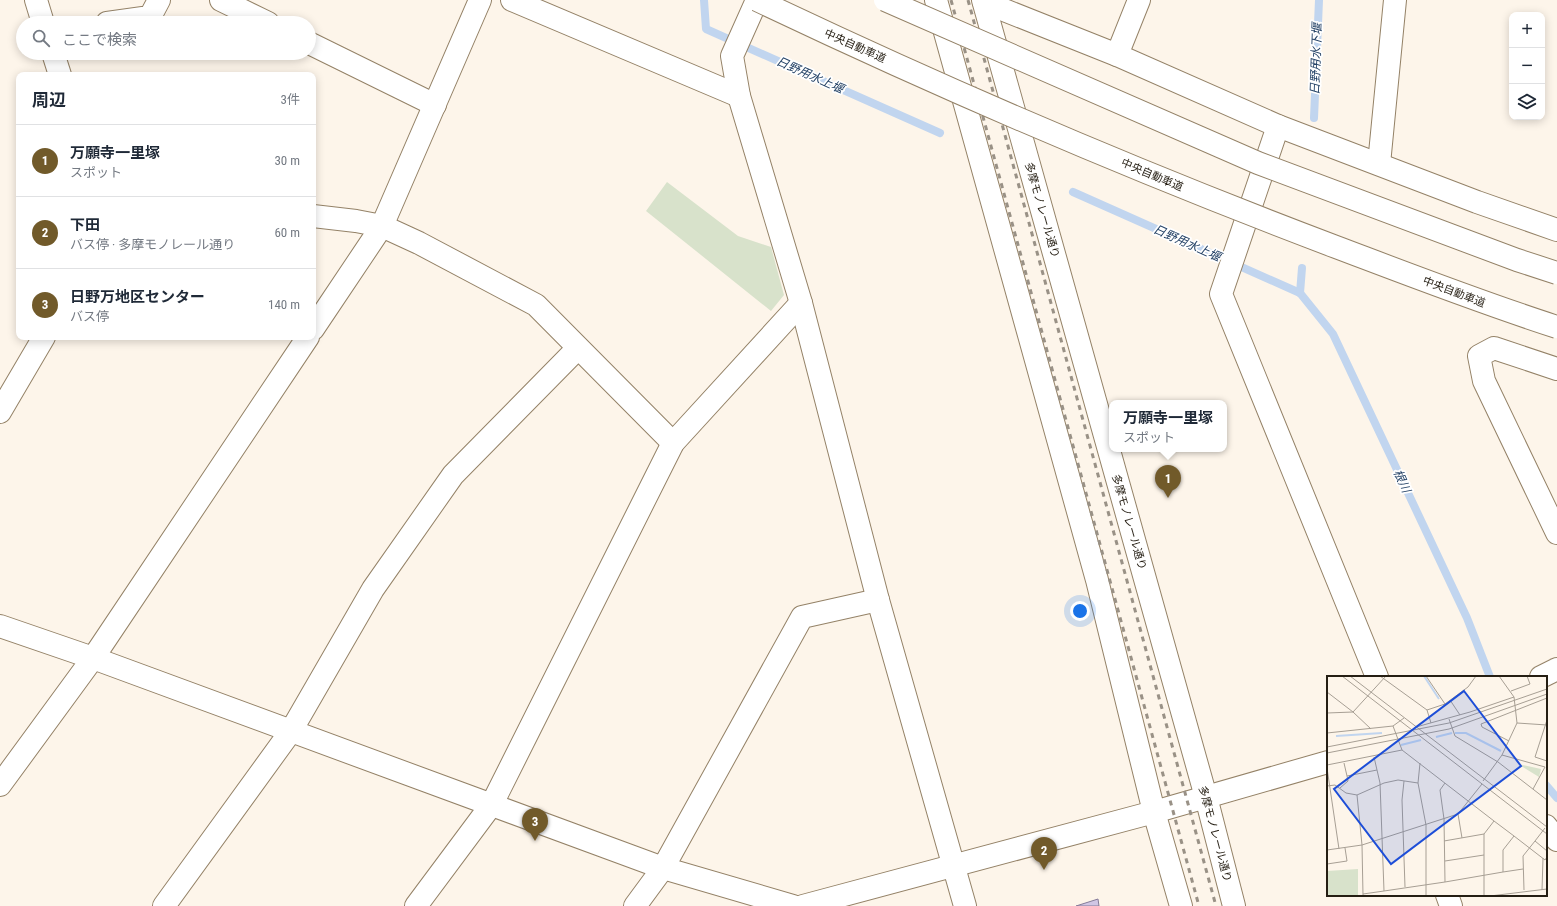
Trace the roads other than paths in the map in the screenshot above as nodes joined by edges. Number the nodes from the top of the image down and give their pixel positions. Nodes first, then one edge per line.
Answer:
1 (36, 0) edge
2 (159, 0) edge
3 (221, 0) edge
4 (480, 0) edge
5 (512, 0) edge
6 (757, 0) edge
7 (884, 0) edge
8 (936, 0) edge
9 (946, 0) edge
10 (1139, 0) edge
11 (1395, 0) edge
12 (982, 1) edge
13 (41, 16) edge
14 (151, 16) edge
15 (254, 16) edge
16 (316, 46) edge
17 (1117, 55) junction
18 (55, 60) edge
19 (59, 72) edge
20 (739, 96) junction
21 (435, 105) junction
22 (968, 122) junction
23 (1278, 126) junction
24 (1379, 164) junction
25 (316, 216) edge
26 (382, 226) junction
27 (1557, 230) edge
28 (1557, 273) edge
29 (801, 303) junction
30 (316, 325) edge
31 (1557, 327) edge
32 (42, 340) edge
33 (306, 340) edge
34 (578, 348) junction
35 (1557, 369) edge
36 (0, 412) edge
37 (673, 443) junction
38 (1557, 533) edge
39 (878, 600) junction
40 (0, 626) edge
41 (93, 658) junction
42 (1557, 669) edge
43 (1377, 676) edge
44 (1543, 676) edge
45 (291, 731) junction
46 (1327, 762) edge
47 (0, 785) edge
48 (1206, 797) junction
49 (492, 804) junction
50 (1154, 812) junction
51 (1547, 827) edge
52 (1557, 840) edge
53 (954, 866) junction
54 (663, 868) junction
55 (1447, 896) edge
56 (164, 906) edge
57 (416, 906) edge
58 (635, 906) edge
59 (793, 906) edge
60 (803, 906) edge
61 (965, 906) edge
62 (1181, 906) edge
63 (1234, 906) edge
64 (1451, 906) edge

1 - 13 main road
2 - 14 main road
3 - 15 main road
4 - 21 main road
5 - 20 main road
6 - 20 main road
6 - 31 main road, 中央自動車道, bridge
7 - 28 main road, bridge
8 - 22 main road
9 - 22 main road
10 - 17 main road
11 - 24 main road
12 - 17 main road
12 - 48 main road, 多摩モノレール通り
16 - 21 main road
17 - 23 main road
18 - 19 main road
20 - 29 main road
21 - 26 main road
22 - 50 main road
23 - 24 main road
23 - 43 main road
24 - 27 main road
25 - 26 main road
26 - 30 main road
26 - 34 main road
29 - 37 main road
29 - 39 main road
32 - 36 main road
33 - 41 main road
34 - 37 main road
34 - 45 main road
35 - 38 main road
37 - 49 main road
39 - 53 main road
39 - 54 main road
40 - 41 main road
41 - 45 main road
41 - 47 main road
42 - 44 main road
45 - 49 main road
45 - 56 main road
46 - 48 main road
48 - 50 main road
48 - 63 main road, 多摩モノレール通り
49 - 54 main road
49 - 57 main road
50 - 53 main road
50 - 62 main road
51 - 52 main road
53 - 60 main road
53 - 61 main road
54 - 58 main road
54 - 59 main road
55 - 64 main road

